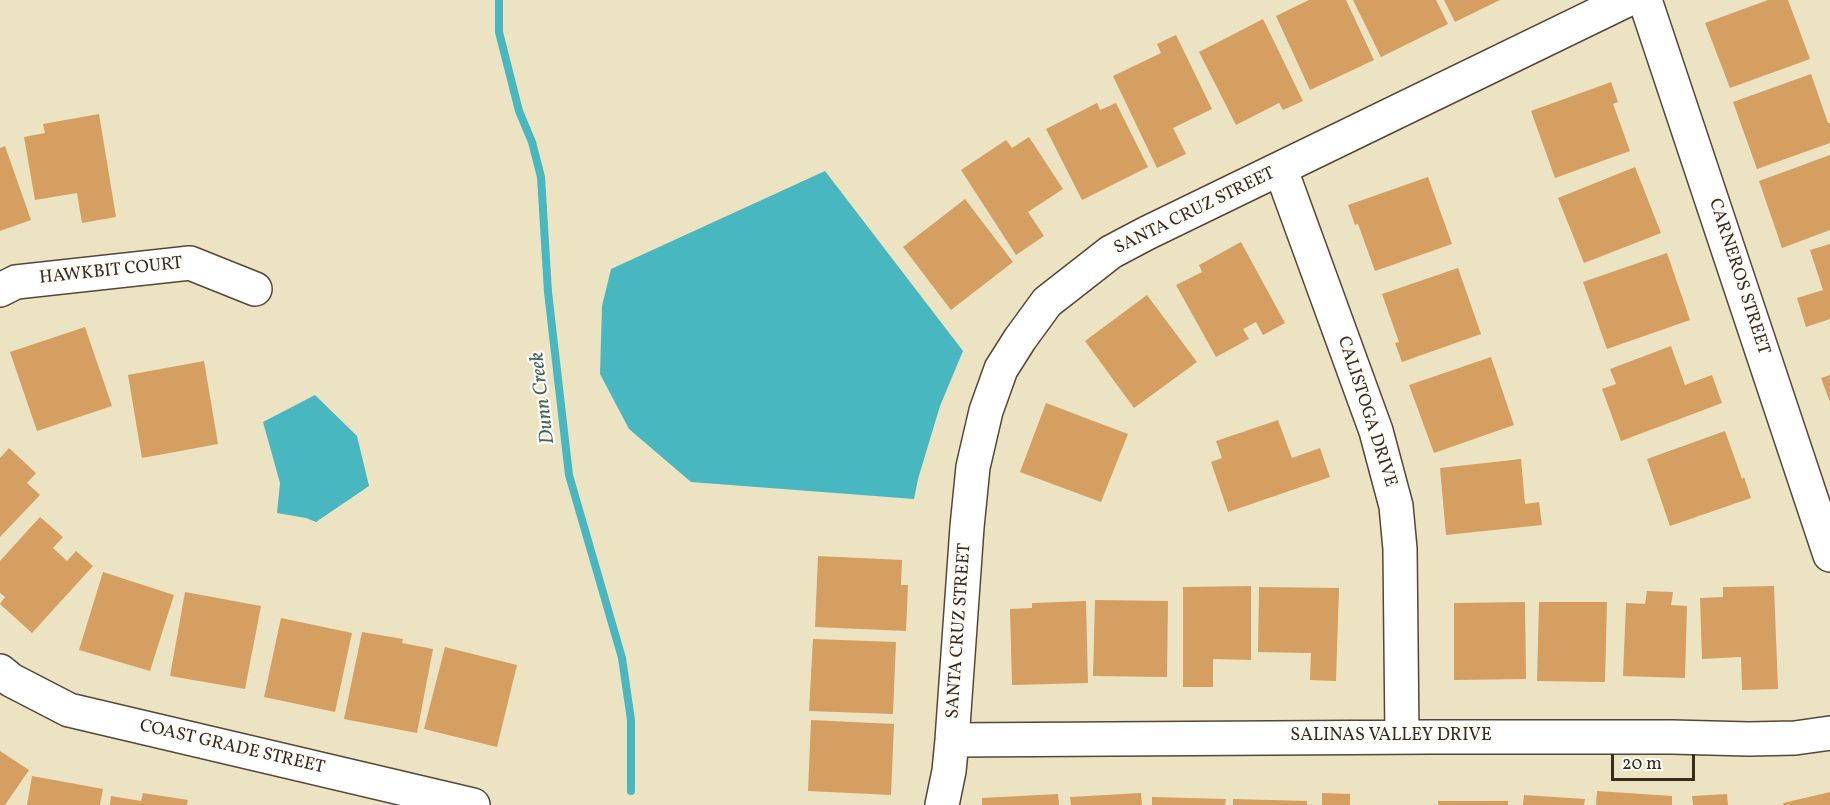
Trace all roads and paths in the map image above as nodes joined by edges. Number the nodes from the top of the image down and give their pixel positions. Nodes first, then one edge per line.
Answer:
1 (1627, 0) edge
2 (1645, 0) edge
3 (1281, 170) junction
4 (255, 289) dead end
5 (0, 290) edge
6 (1830, 555) edge
7 (0, 671) edge
8 (1830, 733) edge
9 (1402, 737) junction
10 (952, 740) junction
11 (473, 805) edge
12 (942, 805) edge

1 - 3 street, SANTA CRUZ STREET
2 - 6 street, CARNEROS STREET
3 - 9 street, CALISTOGA DRIVE
3 - 10 street, SANTA CRUZ STREET
4 - 5 street, HAWKBIT COURT
7 - 11 street, COAST GRADE STREET
8 - 9 street, SALINAS VALLEY DRIVE
9 - 10 street, SALINAS VALLEY DRIVE
10 - 12 street, SANTA CRUZ STREET

